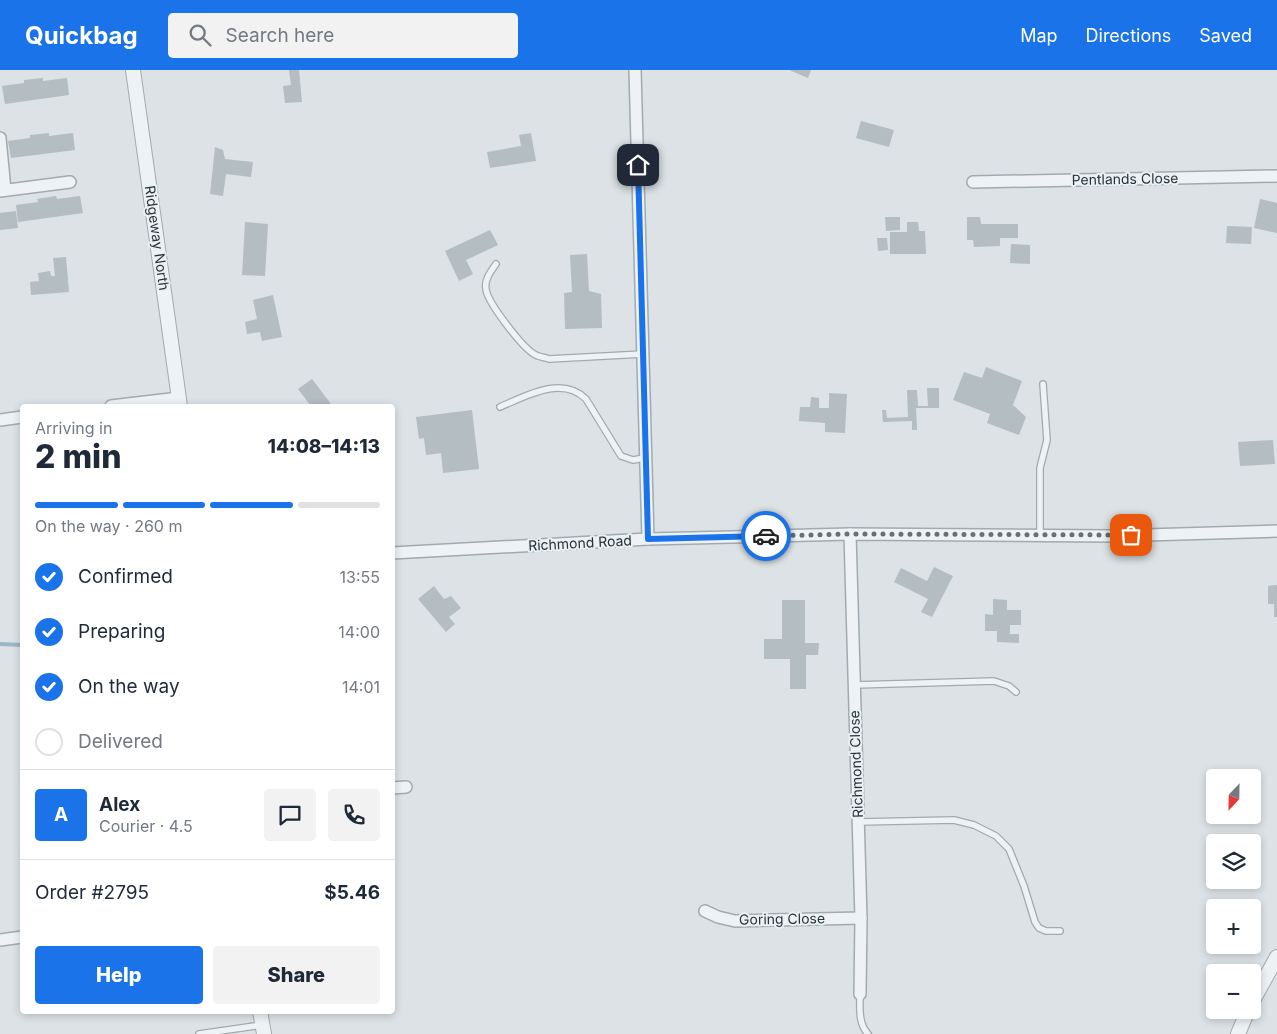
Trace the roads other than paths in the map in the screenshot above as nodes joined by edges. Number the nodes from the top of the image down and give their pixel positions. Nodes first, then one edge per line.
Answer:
1 (133, 70) edge
2 (636, 70) edge
3 (0, 138) edge
4 (0, 143) edge
5 (1277, 176) edge
6 (70, 182) dead end
7 (973, 182) dead end
8 (2, 190) edge
9 (496, 264) dead end
10 (643, 354) junction
11 (1043, 384) dead end
12 (180, 402) edge
13 (146, 404) edge
14 (500, 408) dead end
15 (20, 417) edge
16 (0, 420) edge
17 (645, 458) junction
18 (1277, 531) edge
19 (850, 534) junction
20 (1040, 535) junction
21 (648, 539) junction
22 (395, 553) edge
23 (854, 685) junction
24 (1016, 692) dead end
25 (406, 787) dead end
26 (395, 788) edge
27 (858, 822) junction
28 (705, 911) dead end
29 (861, 918) junction
30 (1060, 931) dead end
31 (20, 937) edge
32 (0, 940) edge
33 (1277, 957) edge
34 (1261, 986) edge
35 (860, 994) joint
36 (1244, 1019) edge
37 (262, 1023) edge
38 (199, 1034) edge
39 (868, 1034) edge
40 (1238, 1034) edge

1 - 12 street, Ridgeway North
2 - 10 street
3 - 4 street
4 - 8 street
5 - 7 street, Pentlands Close
6 - 8 street
9 - 10 lane
10 - 17 street
11 - 20 lane
12 - 13 street
14 - 17 lane
15 - 16 street
17 - 21 street
18 - 20 street, Richmond Road
19 - 20 street, Richmond Road
19 - 21 street, Richmond Road
19 - 23 street, Richmond Close
21 - 22 street, Richmond Road
23 - 24 lane
23 - 27 street, Richmond Close
25 - 26 street
27 - 29 street, Richmond Close
27 - 30 lane
28 - 29 street, Goring Close
29 - 35 street, Richmond Close
31 - 32 street
33 - 34 street
35 - 39 lane
36 - 40 street
37 - 38 lane

